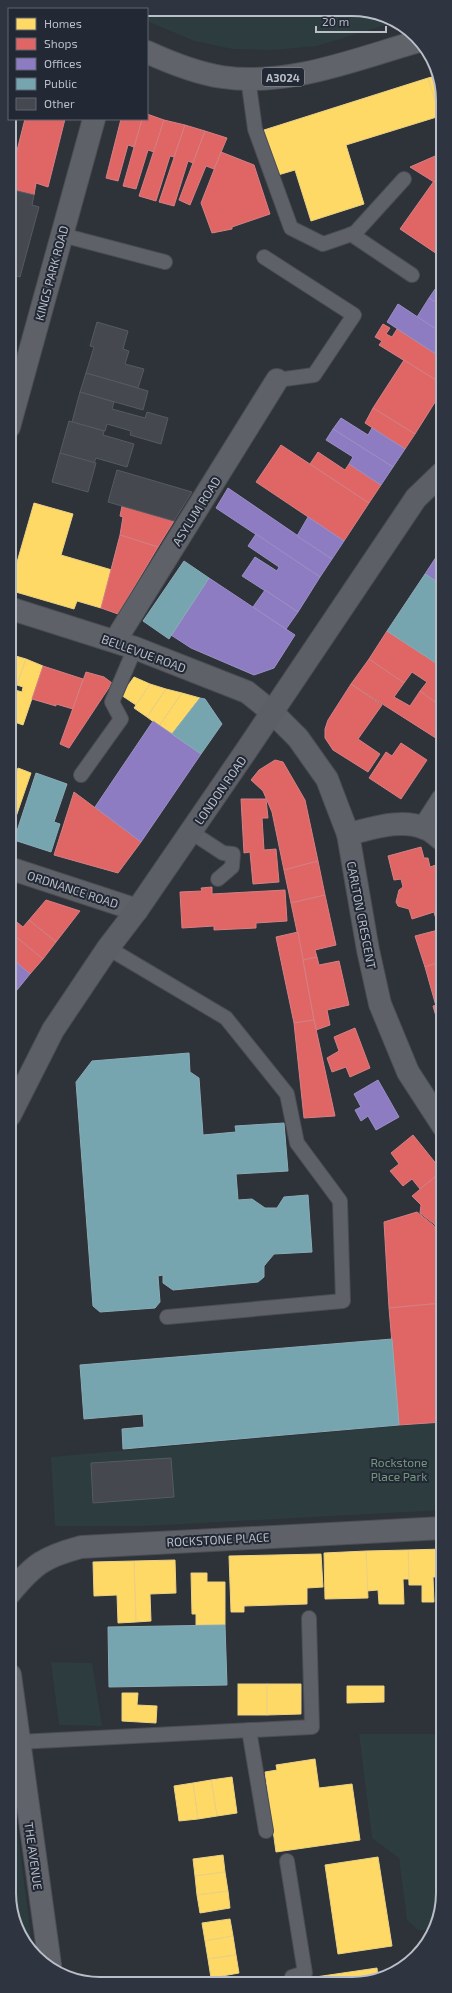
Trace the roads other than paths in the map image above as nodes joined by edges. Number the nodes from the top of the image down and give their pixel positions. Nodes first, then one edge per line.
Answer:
1 (413, 43) edge
2 (148, 52) edge
3 (248, 78) junction
4 (94, 120) edge
5 (404, 179) dead end
6 (352, 234) junction
7 (62, 235) junction
8 (264, 257) dead end
9 (165, 262) dead end
10 (412, 276) dead end
11 (277, 380) joint
12 (16, 402) edge
13 (436, 479) edge
14 (16, 610) edge
15 (125, 645) junction
16 (272, 712) junction
17 (81, 775) dead end
18 (436, 809) edge
19 (424, 828) junction
20 (191, 832) junction
21 (348, 834) junction
22 (436, 836) edge
23 (16, 870) edge
24 (218, 879) dead end
25 (137, 910) junction
26 (108, 948) junction
27 (16, 1103) edge
28 (436, 1112) edge
29 (167, 1317) dead end
30 (436, 1528) edge
31 (16, 1586) edge
32 (309, 1618) dead end
33 (16, 1725) edge
34 (249, 1730) junction
35 (18, 1742) junction
36 (266, 1831) dead end
37 (287, 1860) dead end
38 (49, 1960) edge
39 (292, 1977) edge

1 - 3 main road, A3024
2 - 3 main road, A3024
3 - 6 lane
4 - 7 street, KINGS PARK ROAD
5 - 6 lane
6 - 10 lane
7 - 9 lane
7 - 12 street, KINGS PARK ROAD
8 - 11 lane
11 - 15 street, ASYLUM ROAD
13 - 16 street, LONDON ROAD
14 - 15 street, BELLEVUE ROAD
15 - 16 street, BELLEVUE ROAD
15 - 17 lane
16 - 20 street, LONDON ROAD
16 - 21 street, CARLTON CRESCENT
18 - 19 street
19 - 21 street
19 - 22 street
20 - 24 lane
20 - 25 street, LONDON ROAD
21 - 28 street, CARLTON CRESCENT
23 - 25 street, ORDNANCE ROAD
25 - 26 street, LONDON ROAD
26 - 27 street, LONDON ROAD
26 - 29 lane
30 - 31 street, ROCKSTONE PLACE
32 - 34 lane
33 - 35 main road, THE AVENUE
34 - 35 lane
34 - 36 lane
35 - 38 main road, THE AVENUE
37 - 39 lane

